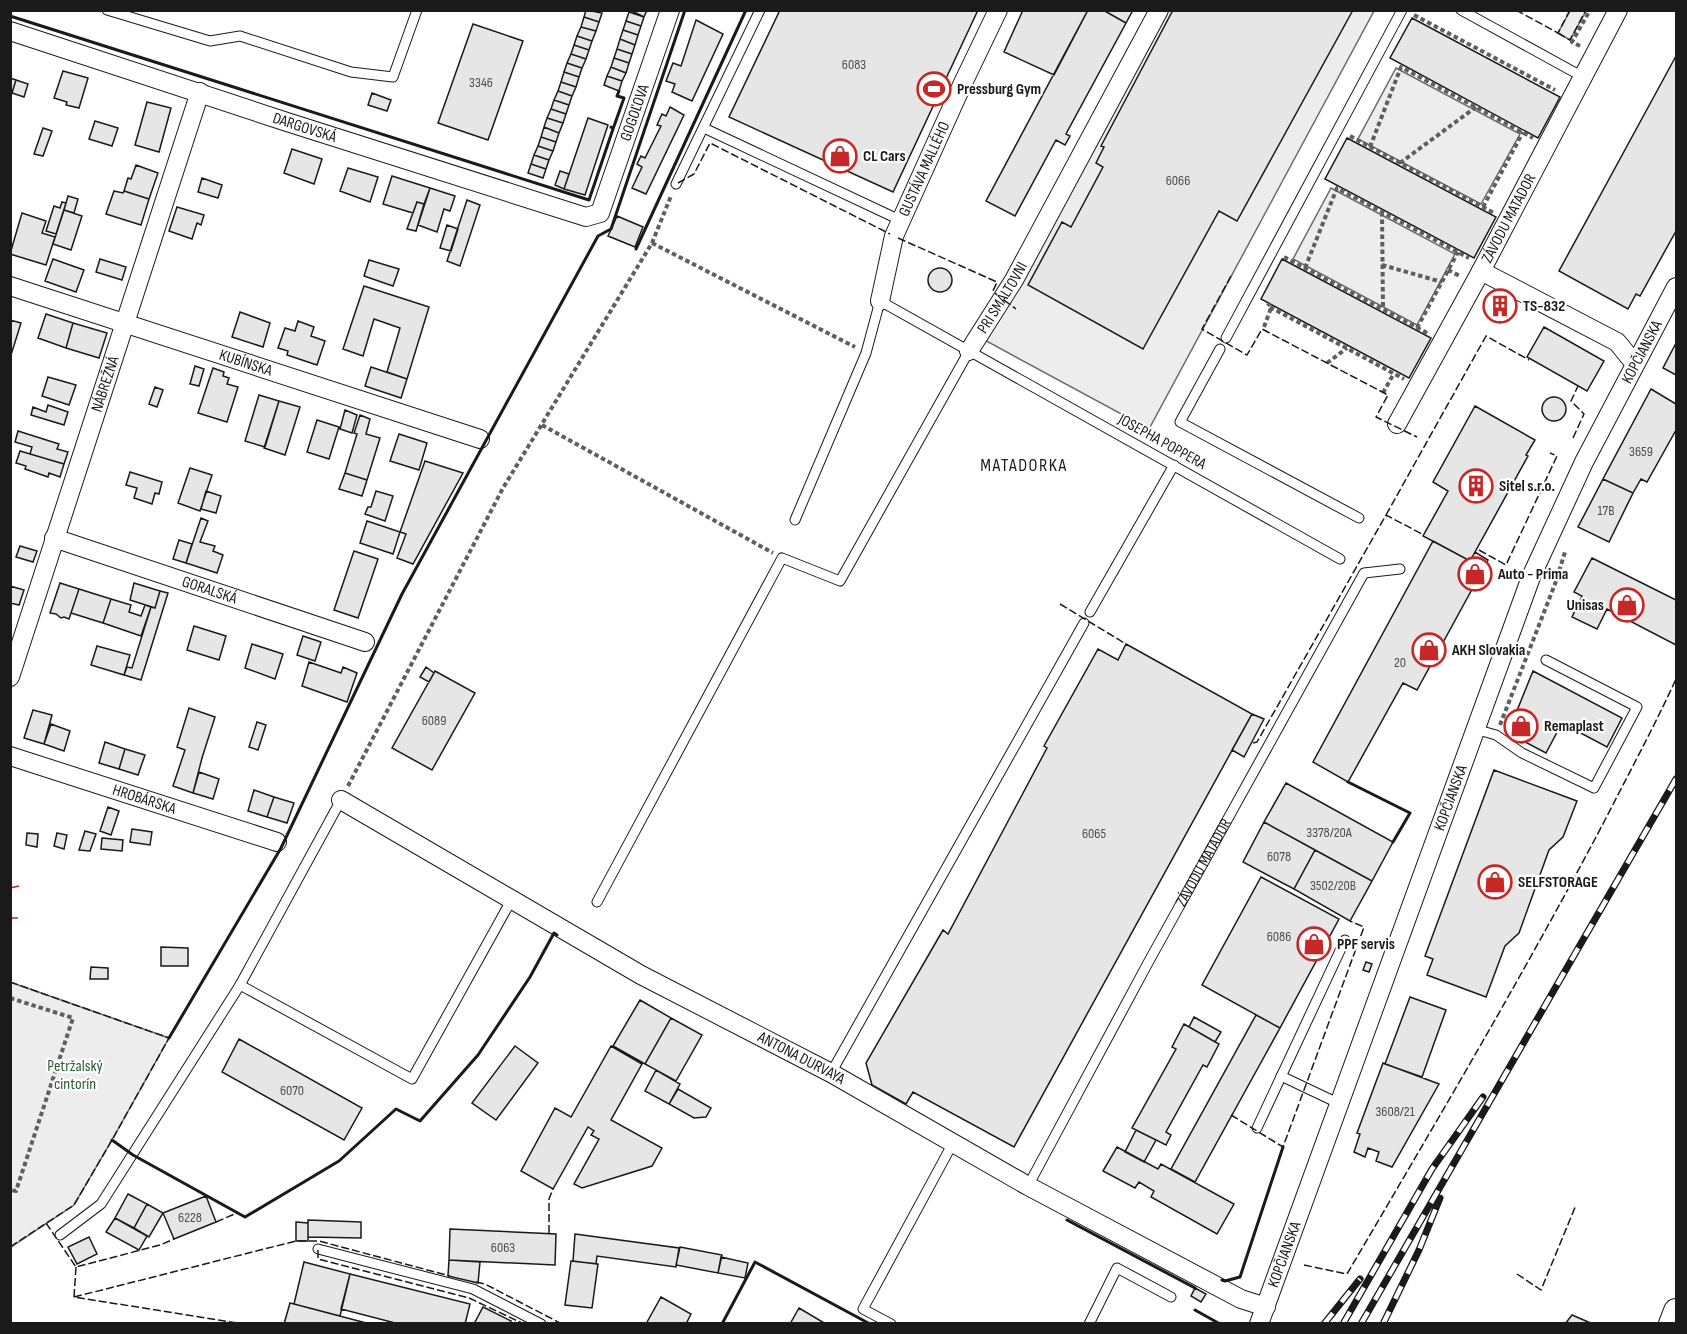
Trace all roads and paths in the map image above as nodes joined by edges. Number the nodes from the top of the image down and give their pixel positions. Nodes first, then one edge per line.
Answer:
1 (107, 10) edge
2 (417, 10) edge
3 (670, 10) edge
4 (760, 10) edge
5 (998, 10) edge
6 (1159, 10) edge
7 (1404, 10) edge
8 (1461, 10) edge
9 (1590, 10) edge
10 (1618, 10) edge
11 (10, 31) edge
12 (1580, 46) dead end
13 (1397, 62) dead end
14 (1401, 67) junction
15 (1583, 77) junction
16 (1555, 90) dead end
17 (200, 92) junction
18 (1476, 107) junction
19 (704, 128) junction
20 (1338, 130) junction
21 (1523, 132) junction
22 (1547, 146) junction
23 (1370, 147) junction
24 (1400, 163) junction
25 (1333, 183) dead end
26 (676, 184) joint
27 (1337, 188) junction
28 (1483, 207) junction
29 (1382, 212) junction
30 (600, 213) joint
31 (902, 221) junction
32 (1507, 221) junction
33 (652, 243) junction
34 (1273, 250) junction
35 (1458, 252) junction
36 (1382, 265) junction
37 (1305, 268) junction
38 (1482, 271) junction
39 (1461, 276) dead end
40 (1442, 282) junction
41 (10, 286) edge
42 (1677, 287) edge
43 (880, 301) junction
44 (1383, 309) junction
45 (124, 323) junction
46 (1264, 327) dead end
47 (1417, 328) junction
48 (1226, 338) dead end
49 (1442, 341) junction
50 (1347, 348) junction
51 (1220, 349) dead end
52 (969, 351) junction
53 (866, 353) junction
54 (1327, 363) dead end
55 (1635, 364) junction
56 (1394, 373) junction
57 (1418, 386) junction
58 (1383, 393) dead end
59 (1397, 424) dead end
60 (542, 425) junction
61 (480, 439) dead end
62 (1174, 465) junction
63 (1359, 518) dead end
64 (795, 520) dead end
65 (54, 538) junction
66 (1567, 544) dead end
67 (782, 558) junction
68 (1340, 559) dead end
69 (1400, 569) dead end
70 (1090, 612) dead end
71 (1084, 623) dead end
72 (364, 642) dead end
73 (1546, 660) dead end
74 (10, 676) edge
75 (1475, 729) junction
76 (1496, 735) junction
77 (10, 756) edge
78 (341, 800) junction
79 (277, 842) dead end
80 (512, 899) junction
81 (597, 902) dead end
82 (1345, 940) dead end
83 (240, 984) junction
84 (10, 998) edge
85 (831, 1073) junction
86 (1281, 1076) junction
87 (1340, 1104) junction
88 (1257, 1128) dead end
89 (953, 1143) junction
90 (1028, 1186) junction
91 (10, 1190) edge
92 (60, 1234) dead end
93 (318, 1249) dead end
94 (1172, 1297) dead end
95 (1677, 1311) edge
96 (1262, 1315) edge
97 (541, 1323) edge
98 (891, 1323) edge
99 (1089, 1323) edge
100 (1671, 1323) edge

1 - 2 lane
3 - 30 street, GOGOĽOVA
4 - 19 lane
5 - 31 street, GUSTÁVA MALLÉHO
6 - 52 street, PRI SMALTOVNI
7 - 16 path
7 - 20 lane
8 - 15 lane
9 - 12 path
10 - 15 street, ZÁVODU MATADOR
11 - 17 street, DARGOVSKÁ
13 - 14 path
14 - 18 path
14 - 23 path
15 - 22 street, ZÁVODU MATADOR
17 - 30 street, DARGOVSKÁ
17 - 45 street, NÁBREŽNÁ
18 - 21 path
18 - 24 path
19 - 26 lane
19 - 31 lane
20 - 23 path
20 - 34 lane
21 - 22 path
21 - 28 path
22 - 32 street, ZÁVODU MATADOR
23 - 24 path
24 - 28 path
25 - 27 path
26 - 33 path
27 - 29 path
27 - 37 path
28 - 32 path
29 - 35 path
29 - 36 path
31 - 43 street, GUSTÁVA MALLÉHO
32 - 38 street, ZÁVODU MATADOR
33 - 53 path
33 - 60 path
34 - 37 path
34 - 48 lane
35 - 39 path
35 - 40 path
36 - 40 path
36 - 44 path
37 - 44 path
38 - 49 street, ZÁVODU MATADOR
38 - 55 street
40 - 47 path
41 - 45 street, KUBÍNSKA
42 - 55 street, KOPČIANSKA
43 - 52 lane, JOSEPHA POPPERA
43 - 53 lane
44 - 47 path
45 - 61 street, KUBÍNSKA
45 - 65 street, NÁBREŽNÁ
46 - 50 path
47 - 49 path
49 - 57 street, ZÁVODU MATADOR
50 - 54 path
50 - 56 path
51 - 63 lane
52 - 62 lane, JOSEPHA POPPERA
52 - 67 lane, PRI SMALTOVNI
53 - 64 lane
55 - 75 street, KOPČIANSKA
56 - 57 path
56 - 58 path
57 - 59 street, ZÁVODU MATADOR
60 - 67 path
60 - 78 path
62 - 68 lane, JOSEPHA POPPERA
62 - 70 lane
65 - 72 street, GORALSKÁ
65 - 74 street, NÁBREŽNÁ
66 - 76 path
67 - 81 lane
69 - 90 lane, ZÁVODU MATADOR
71 - 85 lane
73 - 76 lane
75 - 76 lane
75 - 87 street, KOPČIANSKA
77 - 79 street, HROBÁRSKA
78 - 80 street, ANTONA DURVAYA
78 - 83 lane
80 - 83 lane
80 - 85 street, ANTONA DURVAYA
82 - 86 lane
83 - 92 lane
84 - 91 path
85 - 89 street, ANTONA DURVAYA
86 - 87 lane
86 - 88 lane
87 - 96 street, KOPČIANSKA
89 - 90 street, ANTONA DURVAYA
89 - 98 lane
90 - 96 street, ANTONA DURVAYA
93 - 97 lane
94 - 99 lane
95 - 100 main road

